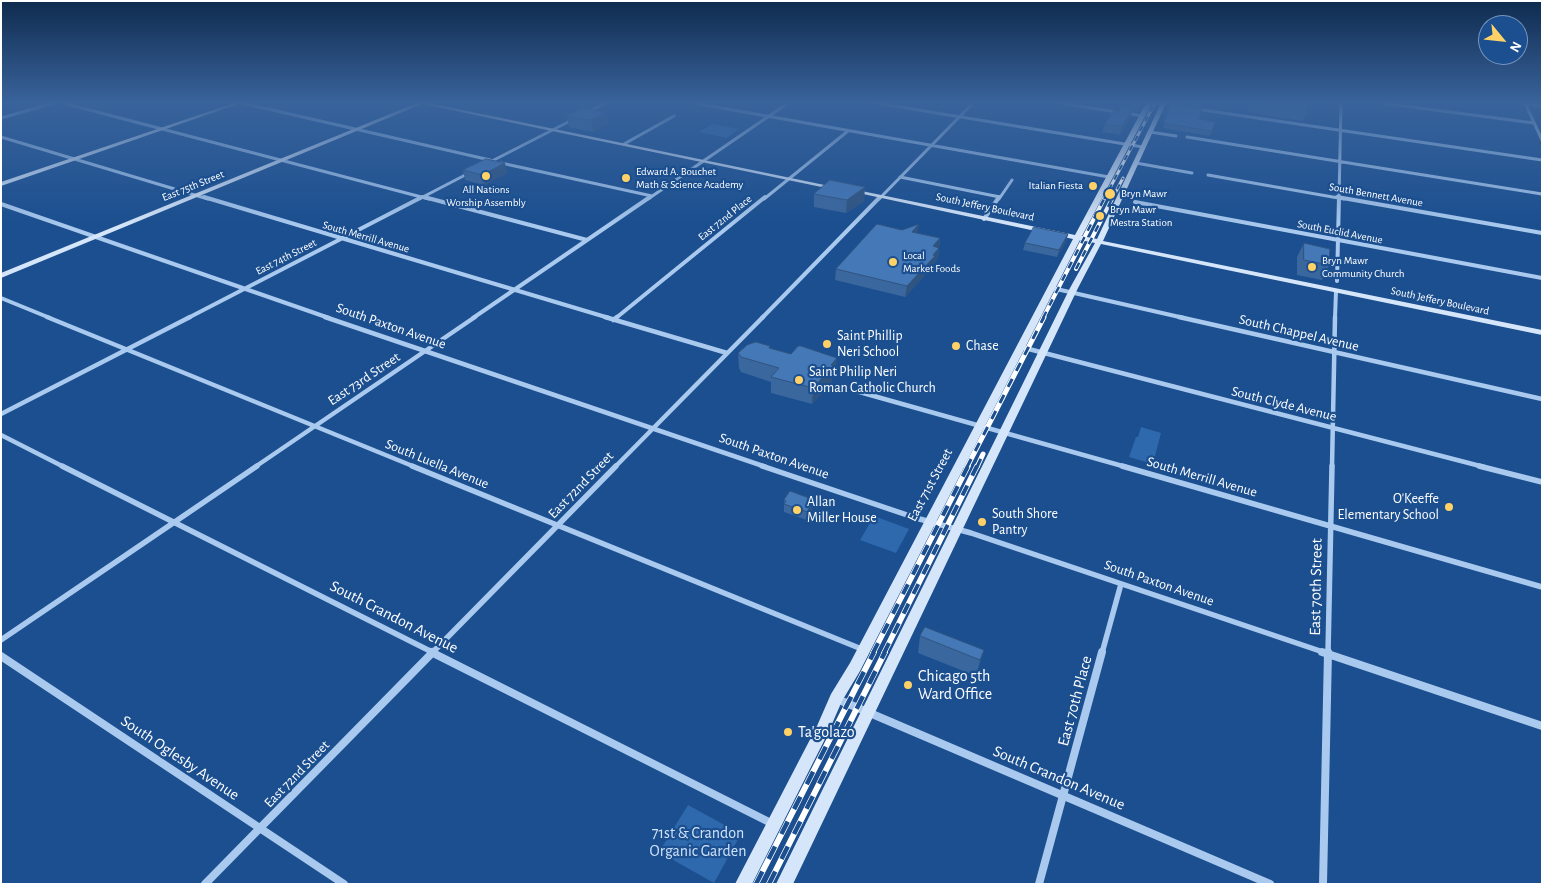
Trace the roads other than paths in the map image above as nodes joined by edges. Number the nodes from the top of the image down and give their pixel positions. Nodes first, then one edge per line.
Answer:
1 (26, 144) edge
2 (117, 144) edge
3 (224, 144) edge
4 (320, 144) edge
5 (422, 144) edge
6 (525, 144) edge
7 (625, 144) edge
8 (727, 144) edge
9 (830, 144) edge
10 (927, 144) edge
11 (1127, 144) edge
12 (1129, 144) edge
13 (1227, 144) edge
14 (1340, 144) edge
15 (1436, 144) edge
16 (931, 145) junction
17 (1143, 147) joint
18 (75, 159) junction
19 (282, 160) junction
20 (1542, 160) edge
21 (492, 161) junction
22 (703, 161) junction
23 (1340, 162) junction
24 (1136, 163) junction
25 (480, 167) edge
26 (472, 171) edge
27 (1192, 173) dead end
28 (1208, 175) dead end
29 (900, 177) junction
30 (1110, 177) junction
31 (789, 178) junction
32 (1012, 180) dead end
33 (1, 184) edge
34 (1542, 194) edge
35 (196, 196) junction
36 (652, 196) junction
37 (422, 197) junction
38 (880, 197) junction
39 (1000, 197) junction
40 (1339, 198) junction
41 (1135, 202) dead end
42 (1, 204) edge
43 (984, 219) junction
44 (1542, 233) edge
45 (97, 237) junction
46 (1077, 238) junction
47 (340, 239) junction
48 (588, 240) junction
49 (1338, 240) junction
50 (1098, 242) junction
51 (1, 276) edge
52 (1542, 278) edge
53 (1337, 281) dead end
54 (1052, 288) junction
55 (244, 289) junction
56 (513, 290) junction
57 (1336, 291) junction
58 (1072, 292) junction
59 (1, 298) edge
60 (613, 320) junction
61 (1542, 333) edge
62 (1021, 348) junction
63 (126, 349) junction
64 (425, 351) junction
65 (1335, 352) junction
66 (727, 353) junction
67 (1042, 354) junction
68 (856, 391) dead end
69 (1542, 400) edge
70 (1, 414) edge
71 (314, 426) junction
72 (980, 426) junction
73 (653, 428) junction
74 (1333, 429) junction
75 (1003, 432) junction
76 (1, 436) edge
77 (1542, 482) edge
78 (174, 522) junction
79 (930, 522) junction
80 (558, 525) junction
81 (1331, 526) junction
82 (956, 530) junction
83 (1121, 584) junction
84 (1542, 586) edge
85 (1, 640) edge
86 (864, 650) junction
87 (433, 652) junction
88 (1328, 654) junction
89 (1, 656) edge
90 (836, 698) junction
91 (868, 712) junction
92 (1542, 726) edge
93 (1063, 795) junction
94 (774, 824) junction
95 (260, 828) junction
96 (206, 884) edge
97 (344, 884) edge
98 (743, 884) edge
99 (784, 884) edge
100 (1039, 884) edge
101 (1270, 884) edge
102 (1324, 884) edge

1 - 18 street, South Merrill Avenue
2 - 18 main road
3 - 19 street
4 - 19 main road, East 75th Street
5 - 21 street
6 - 21 street
7 - 22 main road, South Jeffery Boulevard
8 - 22 street, East 73rd Street
9 - 31 street, East 72nd Place
10 - 16 street
11 - 30 main road, East 71st Street
12 - 17 street
13 - 23 street
14 - 23 street
15 - 20 street
16 - 29 street, East 72nd Street
16 - 30 street
17 - 24 main road
18 - 33 main road
18 - 35 street, South Merrill Avenue
19 - 35 main road, East 75th Street
19 - 37 street
21 - 25 street
21 - 36 street
22 - 31 main road, South Jeffery Boulevard
22 - 36 street, East 73rd Street
23 - 34 street
23 - 40 street
24 - 27 street
24 - 50 main road
26 - 37 street, East 74th Street
28 - 40 street, South Bennett Avenue
29 - 38 street, East 72nd Street
29 - 39 street
30 - 46 main road, East 71st Street
31 - 38 main road, South Jeffery Boulevard
31 - 60 street, East 72nd Place
32 - 39 street
35 - 45 main road, East 75th Street
35 - 47 street, South Merrill Avenue
36 - 48 street, East 73rd Street
37 - 47 street, East 74th Street
37 - 48 street
38 - 43 main road, South Jeffery Boulevard
38 - 66 street, East 72nd Street
39 - 43 street
40 - 44 street, South Bennett Avenue
40 - 49 street
41 - 49 street, South Euclid Avenue
42 - 45 street, South Paxton Avenue
43 - 46 main road, South Jeffery Boulevard
45 - 51 main road, East 75th Street
45 - 55 street, South Paxton Avenue
46 - 50 main road, South Jeffery Boulevard
46 - 54 main road, East 71st Street
47 - 55 street, East 74th Street
47 - 56 street, South Merrill Avenue
48 - 56 street, East 73rd Street
49 - 52 street, South Euclid Avenue
49 - 53 street
50 - 57 main road, South Jeffery Boulevard
50 - 58 main road
54 - 58 street, South Chappel Avenue
54 - 62 main road, East 71st Street
55 - 63 street, East 74th Street
55 - 64 street, South Paxton Avenue
56 - 60 street, South Merrill Avenue
56 - 64 street, East 73rd Street
57 - 61 main road, South Jeffery Boulevard
57 - 65 street, East 70th Street
58 - 65 street, South Chappel Avenue
58 - 67 main road
59 - 63 street, South Luella Avenue
60 - 66 street, South Merrill Avenue
62 - 67 street, South Clyde Avenue
62 - 72 main road, East 71st Street
63 - 70 street, East 74th Street
63 - 71 street, South Luella Avenue
64 - 71 street, East 73rd Street
64 - 73 street, South Paxton Avenue
65 - 69 street, South Chappel Avenue
65 - 74 street, East 70th Street
66 - 73 street, East 72nd Street
67 - 74 street, South Clyde Avenue
67 - 75 main road
68 - 72 street, South Merrill Avenue
71 - 78 street, East 73rd Street
71 - 80 street, South Luella Avenue
72 - 75 street, South Merrill Avenue
72 - 79 main road, East 71st Street
73 - 79 street, South Paxton Avenue
73 - 80 street, East 72nd Street
74 - 77 street, South Clyde Avenue
74 - 81 street, East 70th Street
75 - 81 street, South Merrill Avenue
75 - 82 main road
76 - 78 street, South Crandon Avenue
78 - 85 street, East 73rd Street
78 - 87 street, South Crandon Avenue
79 - 82 street, South Paxton Avenue
79 - 86 main road, East 71st Street
80 - 86 street, South Luella Avenue
80 - 87 street, East 72nd Street
81 - 84 street, South Merrill Avenue
81 - 88 street, East 70th Street
82 - 83 street, South Paxton Avenue
82 - 91 main road
83 - 88 street, South Paxton Avenue
83 - 93 street, East 70th Place
86 - 90 main road, East 71st Street
87 - 94 street, South Crandon Avenue
87 - 95 street, East 72nd Street
88 - 92 street, South Paxton Avenue
88 - 102 street, East 70th Street
89 - 95 street, South Oglesby Avenue
90 - 91 street, South Crandon Avenue
90 - 94 main road, East 71st Street
91 - 93 street, South Crandon Avenue
91 - 99 main road
93 - 100 street, East 70th Place
93 - 101 street, South Crandon Avenue
94 - 98 main road, East 71st Street
95 - 96 street, East 72nd Street
95 - 97 street, South Oglesby Avenue

